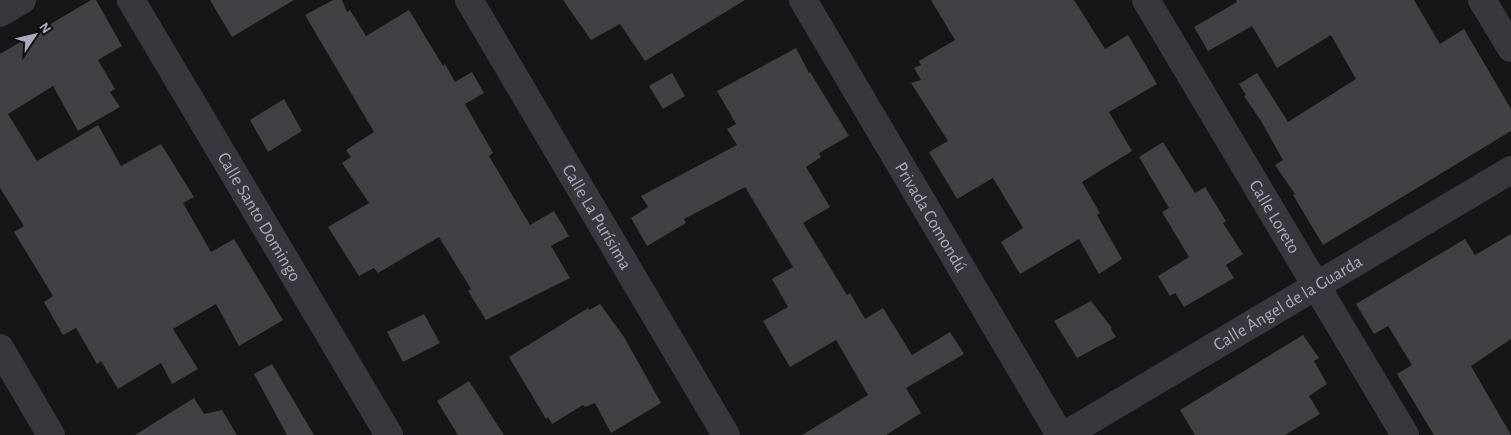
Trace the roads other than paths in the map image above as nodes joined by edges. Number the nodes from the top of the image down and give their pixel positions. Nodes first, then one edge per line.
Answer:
1 (22, 0) edge
2 (131, 0) edge
3 (469, 0) edge
4 (803, 0) edge
5 (1146, 0) edge
6 (1482, 0) edge
7 (0, 13) edge
8 (1511, 48) edge
9 (1511, 170) edge
10 (1318, 286) junction
11 (0, 348) edge
12 (51, 435) edge
13 (389, 435) edge
14 (726, 435) edge
15 (1060, 435) edge
16 (1065, 435) edge
17 (1405, 435) edge

1 - 7 street
2 - 13 street, Calle Santo Domingo
3 - 14 street, Calle La Purísima
4 - 15 street, Privada Comondú
5 - 10 street, Calle Loreto
6 - 8 street
9 - 10 street, Calle Ángel de la Guarda
10 - 16 street, Calle Ángel de la Guarda
10 - 17 street, Calle Loreto
11 - 12 street

